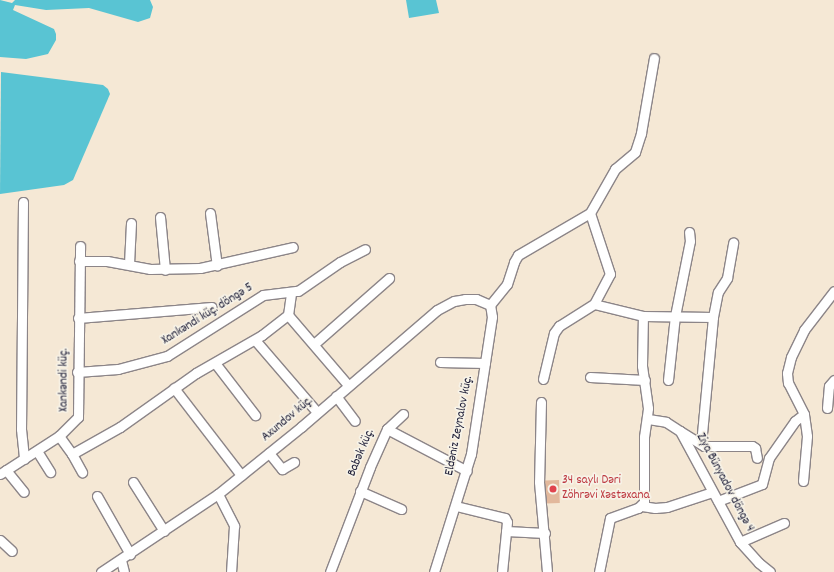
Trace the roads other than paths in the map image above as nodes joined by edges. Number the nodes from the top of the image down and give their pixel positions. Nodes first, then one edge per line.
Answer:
1 (654, 58) dead end
2 (23, 202) dead end
3 (590, 213) junction
4 (210, 214) dead end
5 (160, 217) dead end
6 (131, 223) dead end
7 (689, 232) dead end
8 (733, 243) dead end
9 (80, 246) dead end
10 (293, 247) dead end
11 (365, 249) dead end
12 (79, 261) junction
13 (129, 264) junction
14 (217, 266) junction
15 (165, 270) junction
16 (389, 278) dead end
17 (834, 291) edge
18 (291, 293) junction
19 (594, 304) junction
20 (490, 305) junction
21 (212, 307) dead end
22 (288, 315) junction
23 (643, 316) junction
24 (675, 316) junction
25 (713, 317) junction
26 (78, 318) junction
27 (255, 340) junction
28 (314, 344) junction
29 (440, 362) dead end
30 (214, 363) junction
31 (485, 363) junction
32 (77, 372) junction
33 (590, 377) dead end
34 (543, 379) dead end
35 (645, 380) junction
36 (668, 380) dead end
37 (834, 380) edge
38 (348, 385) junction
39 (174, 388) junction
40 (336, 396) junction
41 (542, 402) dead end
42 (827, 408) dead end
43 (317, 412) junction
44 (404, 414) dead end
45 (804, 414) junction
46 (255, 416) dead end
47 (648, 419) junction
48 (355, 421) dead end
49 (387, 429) junction
50 (680, 431) junction
51 (59, 436) junction
52 (701, 444) junction
53 (37, 451) junction
54 (269, 453) junction
55 (72, 454) junction
56 (757, 458) dead end
57 (24, 459) junction
58 (294, 462) dead end
59 (467, 471) junction
60 (3, 472) edge
61 (50, 472) dead end
62 (82, 472) dead end
63 (241, 475) junction
64 (803, 481) dead end
65 (133, 482) dead end
66 (360, 491) junction
67 (24, 492) dead end
68 (712, 492) junction
69 (218, 494) junction
70 (97, 496) dead end
71 (718, 501) junction
72 (456, 506) junction
73 (642, 506) junction
74 (401, 509) dead end
75 (784, 523) dead end
76 (164, 531) junction
77 (506, 531) junction
78 (545, 533) junction
79 (0, 540) edge
80 (740, 542) junction
81 (12, 551) dead end
82 (130, 554) junction
83 (121, 560) junction
84 (332, 571) edge
85 (101, 572) edge
86 (124, 572) edge
87 (231, 572) edge
88 (434, 572) edge
89 (502, 572) edge
90 (547, 572) edge
91 (599, 572) edge
92 (770, 572) edge

1 - 3 street
2 - 57 street
3 - 19 street
3 - 20 street
4 - 14 street
5 - 15 street
6 - 13 street
7 - 24 street
8 - 25 street
9 - 12 street, Xankəndi küç.
10 - 14 street
11 - 18 street, Xankəndi küç. döngə 5
12 - 13 street
12 - 26 street, Xankəndi küç.
13 - 15 street
14 - 15 street
16 - 28 street
17 - 45 street
18 - 22 street
18 - 32 street, Xankəndi küç. döngə 5
19 - 23 street
19 - 34 street
20 - 31 street, Eldəniz Zeynalov küç.
20 - 38 street, Axundov küç.
21 - 26 street
22 - 27 street
22 - 28 street
23 - 24 street
23 - 35 street
24 - 25 street
24 - 36 street
25 - 52 street
26 - 32 street, Xankəndi küç.
27 - 30 street
27 - 43 street
28 - 38 street
29 - 31 street
30 - 39 street
30 - 46 street
31 - 59 street, Eldəniz Zeynalov küç.
32 - 51 street, Xankəndi küç.
33 - 35 street
35 - 47 street
37 - 42 street
38 - 40 street, Axundov küç.
39 - 55 street
39 - 63 street
40 - 43 street, Axundov küç.
40 - 48 street
41 - 78 street
43 - 54 street, Axundov küç.
44 - 49 street
45 - 64 street
45 - 71 street
47 - 50 street, Ziya Bünyadov döngə 4
47 - 73 street
49 - 59 street, Babək küç.
49 - 66 street, Babək küç.
50 - 52 street
50 - 68 street, Ziya Bünyadov döngə 4
51 - 53 street, Xankəndi küç.
51 - 55 street
52 - 56 street
53 - 57 street, Xankəndi küç.
53 - 61 street
54 - 58 street
54 - 63 street, Axundov küç.
55 - 62 street
57 - 60 street, Xankəndi küç.
59 - 72 street, Eldəniz Zeynalov küç.
60 - 67 street
63 - 69 street, Axundov küç.
65 - 76 street
66 - 74 street
66 - 84 street, Babək küç.
68 - 71 street, Ziya Bünyadov döngə 4
68 - 73 street
69 - 76 street, Axundov küç.
69 - 87 street
70 - 82 street
71 - 80 street, Ziya Bünyadov döngə 4
72 - 77 street
72 - 88 street, Eldəniz Zeynalov küç.
73 - 91 street
75 - 80 street
76 - 82 street, Axundov küç.
77 - 78 street
77 - 89 street
78 - 90 street
79 - 81 street
80 - 92 street, Ziya Bünyadov döngə 4
82 - 83 street, Axundov küç.
83 - 85 street, Axundov küç.
83 - 86 street

